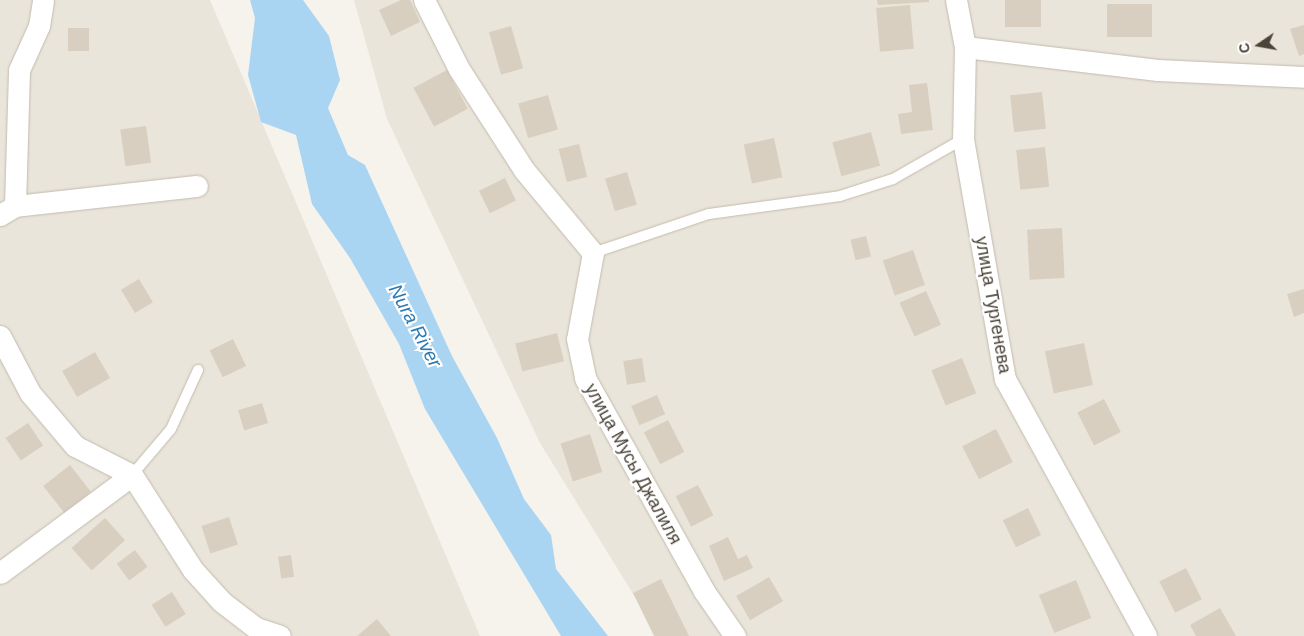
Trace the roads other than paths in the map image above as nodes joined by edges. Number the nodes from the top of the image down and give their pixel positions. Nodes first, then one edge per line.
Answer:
1 (43, 0) edge
2 (424, 0) edge
3 (956, 0) edge
4 (964, 47) junction
5 (1304, 77) edge
6 (963, 138) junction
7 (197, 186) dead end
8 (8, 211) edge
9 (593, 253) junction
10 (0, 336) edge
11 (198, 370) dead end
12 (132, 475) junction
13 (0, 573) edge
14 (254, 632) edge
15 (280, 636) edge
16 (736, 636) edge
17 (1146, 636) edge

1 - 8 street
2 - 9 street
3 - 4 street, улица Тургенева
4 - 5 street
4 - 6 street, улица Тургенева
6 - 9 lane
6 - 17 street, улица Тургенева
7 - 8 street
9 - 16 street, улица Мусы Джалиля
10 - 12 street
11 - 12 lane
12 - 13 street
12 - 14 street
14 - 15 street

